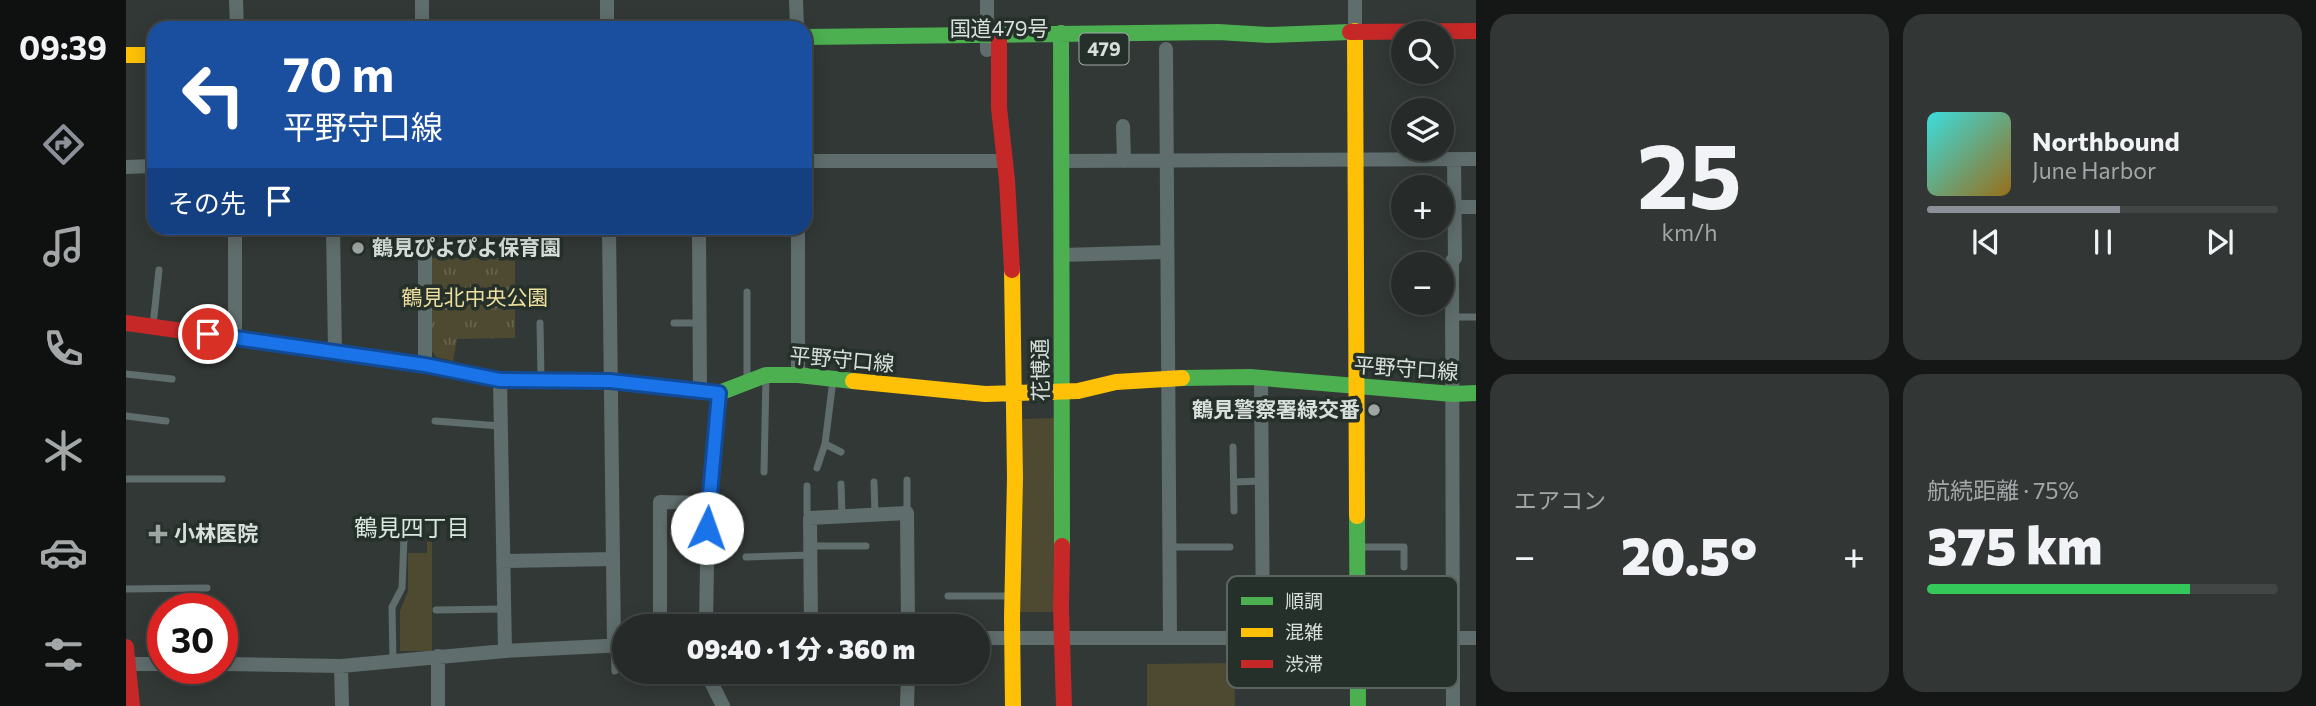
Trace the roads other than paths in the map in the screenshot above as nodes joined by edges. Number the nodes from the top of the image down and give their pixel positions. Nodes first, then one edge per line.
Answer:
1 (236, 0) edge
2 (422, 0) edge
3 (607, 0) edge
4 (796, 0) edge
5 (986, 0) edge
6 (1355, 0) edge
7 (237, 21) edge
8 (422, 21) edge
9 (607, 21) edge
10 (797, 21) edge
11 (1355, 31) junction
12 (1476, 31) edge
13 (812, 37) edge
14 (126, 40) edge
15 (147, 40) edge
16 (1061, 41) junction
17 (993, 43) junction
18 (1476, 46) edge
19 (1391, 47) edge
20 (1454, 47) edge
21 (1355, 48) junction
22 (1112, 49) dead end
23 (1166, 49) dead end
24 (1222, 49) dead end
25 (812, 53) edge
26 (126, 55) edge
27 (147, 55) edge
28 (1123, 126) dead end
29 (1356, 159) junction
30 (1391, 159) edge
31 (1454, 159) joint
32 (1476, 159) edge
33 (1124, 160) junction
34 (1167, 160) junction
35 (812, 161) edge
36 (1005, 161) junction
37 (1061, 161) junction
38 (147, 166) edge
39 (126, 167) edge
40 (1455, 207) junction
41 (1476, 207) edge
42 (235, 235) edge
43 (333, 235) edge
44 (425, 235) edge
45 (610, 235) edge
46 (699, 235) edge
47 (798, 235) edge
48 (1167, 253) junction
49 (1061, 255) junction
50 (159, 270) dead end
51 (747, 292) dead end
52 (1452, 317) junction
53 (1476, 317) edge
54 (126, 323) edge
55 (540, 323) dead end
56 (674, 323) dead end
57 (700, 323) junction
58 (153, 326) junction
59 (235, 338) junction
60 (335, 352) junction
61 (425, 365) junction
62 (126, 374) edge
63 (766, 375) junction
64 (798, 375) junction
65 (1168, 378) junction
66 (1261, 378) junction
67 (172, 379) dead end
68 (500, 380) junction
69 (833, 380) junction
70 (541, 381) junction
71 (610, 381) junction
72 (747, 383) junction
73 (1357, 387) junction
74 (700, 391) junction
75 (1062, 392) junction
76 (719, 393) junction
77 (1013, 393) junction
78 (1476, 393) edge
79 (1453, 394) junction
80 (126, 416) edge
81 (166, 421) dead end
82 (435, 421) dead end
83 (500, 426) junction
84 (825, 444) junction
85 (1233, 446) dead end
86 (841, 452) dead end
87 (817, 468) dead end
88 (764, 472) dead end
89 (126, 479) edge
90 (222, 479) dead end
91 (907, 480) dead end
92 (1261, 481) junction
93 (874, 482) dead end
94 (1234, 482) junction
95 (841, 484) dead end
96 (807, 486) dead end
97 (708, 503) junction
98 (1234, 511) dead end
99 (906, 513) junction
100 (875, 515) junction
101 (842, 516) junction
102 (810, 518) junction
103 (404, 538) dead end
104 (866, 546) dead end
105 (1169, 547) junction
106 (1230, 547) dead end
107 (1357, 547) junction
108 (810, 551) junction
109 (746, 557) dead end
110 (613, 559) junction
111 (503, 561) junction
112 (1404, 567) dead end
113 (1262, 576) edge
114 (1357, 576) edge
115 (1453, 576) edge
116 (207, 588) dead end
117 (126, 589) edge
118 (948, 596) dead end
119 (1014, 596) junction
120 (504, 609) junction
121 (436, 610) dead end
122 (617, 614) edge
123 (660, 614) edge
124 (706, 614) edge
125 (811, 614) edge
126 (908, 614) edge
127 (1062, 637) junction
128 (990, 638) edge
129 (1013, 638) junction
130 (1170, 638) junction
131 (1227, 638) edge
132 (1458, 638) edge
133 (1476, 638) edge
134 (612, 645) edge
135 (505, 651) junction
136 (438, 656) junction
137 (127, 658) edge
138 (147, 661) edge
139 (393, 661) junction
140 (238, 664) edge
141 (341, 666) junction
142 (712, 684) edge
143 (908, 684) edge
144 (1358, 688) edge
145 (1453, 688) edge
146 (132, 706) edge
147 (342, 706) edge
148 (438, 706) edge
149 (723, 706) edge
150 (907, 706) edge
151 (1013, 706) edge
152 (1064, 706) edge
153 (1358, 706) edge
154 (1453, 706) edge

1 - 7 street
2 - 8 street
3 - 9 street
4 - 10 street
5 - 17 street
6 - 11 street
11 - 12 main road, 479
11 - 16 main road, 国道479号 / 479
11 - 21 main road
13 - 17 main road, 国道479号 / 479
14 - 15 main road
16 - 17 main road, 国道479号 / 479
16 - 22 main road, 国道479号 / 479
16 - 37 main road, 花博通
17 - 25 main road, 国道479号 / 479
17 - 36 main road, 花博通
18 - 20 main road
19 - 21 main road
21 - 24 main road
21 - 29 main road
23 - 34 street
26 - 27 main road
28 - 33 street
29 - 30 street
29 - 34 street
29 - 73 main road
31 - 32 street
31 - 40 street
33 - 34 street
33 - 37 street
34 - 48 street
35 - 36 street
36 - 77 main road, 花博通
37 - 49 main road, 花博通
38 - 39 street
40 - 41 street
40 - 52 street
42 - 59 street
43 - 60 street
44 - 61 street
45 - 71 street
46 - 57 street
47 - 64 street
48 - 49 street
48 - 65 street
49 - 75 main road, 花博通
50 - 58 lane
51 - 72 lane
52 - 53 lane
52 - 79 street
54 - 58 main road, 平野守口線
55 - 70 lane
56 - 57 lane
57 - 74 street
58 - 59 main road, 平野守口線
59 - 60 main road, 平野守口線
60 - 61 main road, 平野守口線
61 - 68 main road, 平野守口線
62 - 67 lane
63 - 64 main road, 平野守口線
63 - 72 main road, 平野守口線
63 - 88 lane
64 - 69 main road, 平野守口線
65 - 66 main road, 平野守口線
65 - 75 main road, 平野守口線
65 - 105 street
66 - 73 main road, 平野守口線
66 - 92 street
68 - 70 main road, 平野守口線
68 - 83 street
69 - 77 main road, 平野守口線
69 - 84 lane
70 - 71 main road, 平野守口線
71 - 74 main road, 平野守口線
71 - 110 street
72 - 76 main road, 平野守口線
73 - 79 main road, 平野守口線
73 - 107 main road
74 - 76 main road, 平野守口線
75 - 77 main road, 平野守口線
75 - 127 main road, 花博通
76 - 97 street
77 - 119 main road, 花博通
78 - 79 main road, 平野守口線
79 - 115 street
80 - 81 lane
82 - 83 lane
83 - 111 street
84 - 86 lane
84 - 87 lane
85 - 94 lane
89 - 90 lane
91 - 99 lane
92 - 94 lane
92 - 113 street
93 - 100 lane
94 - 98 lane
95 - 101 lane
96 - 102 lane
97 - 123 street
97 - 124 street
99 - 100 street
99 - 126 street
100 - 101 street
101 - 102 street
102 - 108 street
103 - 139 lane
104 - 108 lane
105 - 106 lane
105 - 130 street
107 - 112 lane
107 - 114 main road
108 - 109 lane
108 - 125 street
110 - 111 street
110 - 122 street
111 - 120 street
116 - 117 lane
118 - 119 lane
119 - 129 main road, 花博通
120 - 121 lane
120 - 135 street
127 - 129 street
127 - 130 street
127 - 152 main road, 花博通
128 - 129 street
129 - 151 main road, 花博通
130 - 131 street
132 - 133 street
134 - 135 street
135 - 136 street
136 - 139 street
136 - 148 street
137 - 138 street
137 - 146 main road
139 - 141 street
140 - 141 street
141 - 147 street
142 - 149 street
143 - 150 street
144 - 153 main road
145 - 154 street

